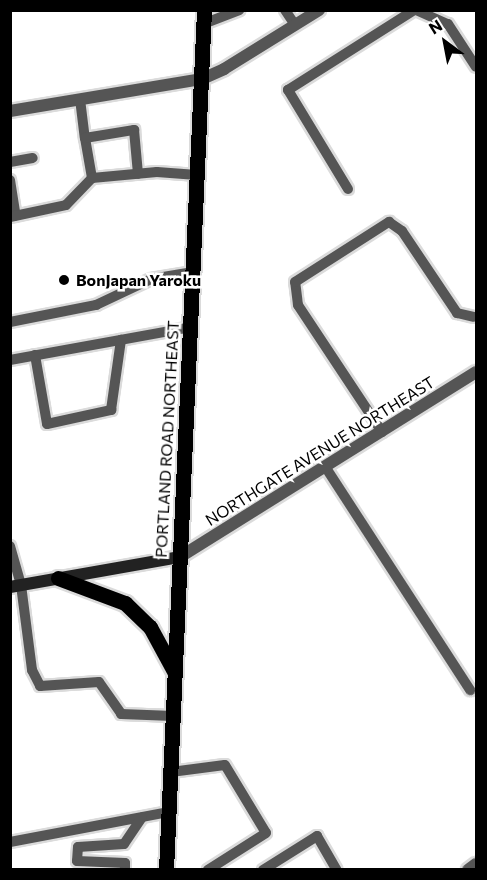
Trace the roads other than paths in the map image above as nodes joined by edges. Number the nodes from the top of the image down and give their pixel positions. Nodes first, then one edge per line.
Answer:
1 (240, 10) edge
2 (285, 10) edge
3 (319, 10) edge
4 (415, 10) edge
5 (204, 17) edge
6 (295, 25) junction
7 (477, 67) edge
8 (202, 79) junction
9 (80, 99) junction
10 (10, 111) edge
11 (85, 138) junction
12 (33, 158) dead end
13 (10, 162) edge
14 (138, 174) junction
15 (197, 175) junction
16 (92, 178) junction
17 (10, 180) edge
18 (348, 189) dead end
19 (13, 216) edge
20 (193, 272) junction
21 (476, 318) edge
22 (10, 322) edge
23 (190, 327) junction
24 (121, 340) junction
25 (35, 355) junction
26 (10, 360) edge
27 (477, 372) edge
28 (382, 432) junction
29 (326, 468) junction
30 (10, 546) edge
31 (180, 557) junction
32 (58, 578) junction
33 (16, 586) edge
34 (175, 673) junction
35 (470, 690) dead end
36 (173, 716) junction
37 (171, 772) junction
38 (169, 812) junction
39 (142, 817) junction
40 (10, 842) edge
41 (477, 864) edge
42 (125, 870) edge
43 (166, 870) edge
44 (208, 870) edge
45 (263, 870) edge
46 (337, 870) edge
47 (468, 870) edge

1 - 5 lane
2 - 6 lane
3 - 6 street
4 - 7 lane
4 - 18 lane
5 - 8 main road, PORTLAND ROAD NORTHEAST
6 - 8 street
8 - 9 street
8 - 15 main road, PORTLAND ROAD NORTHEAST
9 - 10 street
9 - 11 lane
11 - 14 lane
11 - 16 lane
12 - 13 lane
14 - 15 lane
14 - 16 lane
15 - 20 main road, PORTLAND ROAD NORTHEAST
16 - 19 lane
17 - 19 lane
20 - 22 lane
20 - 23 main road, PORTLAND ROAD NORTHEAST
21 - 28 lane
23 - 24 lane
23 - 31 main road, PORTLAND ROAD NORTHEAST
24 - 25 lane
24 - 25 lane
25 - 26 lane
27 - 28 street, NORTHGATE AVENUE NORTHEAST
28 - 29 street, NORTHGATE AVENUE NORTHEAST
29 - 31 street, NORTHGATE AVENUE NORTHEAST
29 - 35 lane
30 - 33 lane
31 - 32 street
31 - 34 main road, PORTLAND ROAD NORTHEAST
32 - 33 street
32 - 34 main road
33 - 36 lane
34 - 36 main road, PORTLAND ROAD NORTHEAST
36 - 37 main road, PORTLAND ROAD NORTHEAST
37 - 38 main road, PORTLAND ROAD NORTHEAST
37 - 44 lane
38 - 39 lane
38 - 43 main road, PORTLAND ROAD NORTHEAST
39 - 40 lane
39 - 42 lane
41 - 47 street
45 - 46 lane

